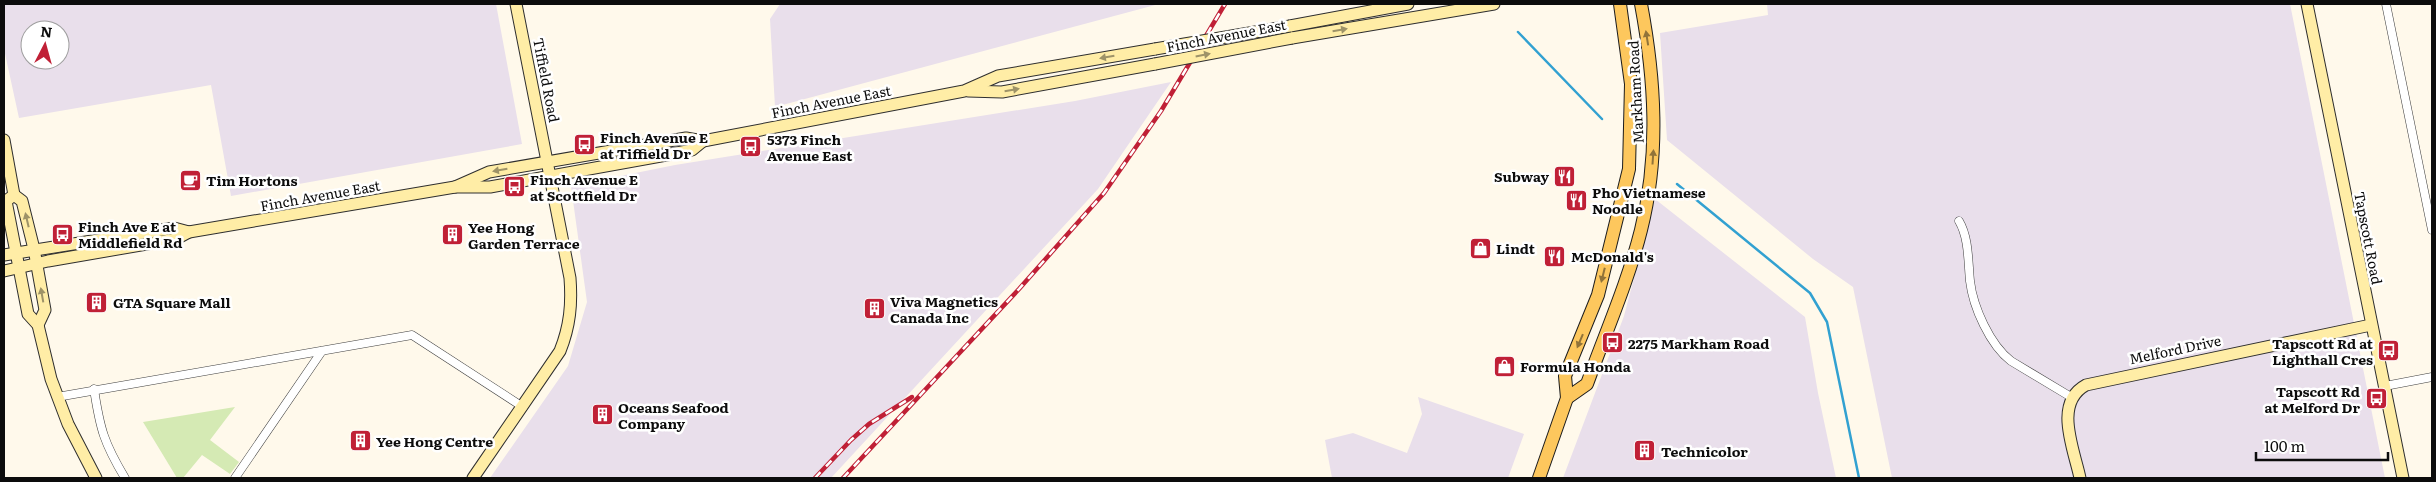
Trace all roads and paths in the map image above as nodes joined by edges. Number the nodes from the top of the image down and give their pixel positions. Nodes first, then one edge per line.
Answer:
1 (516, 4) edge
2 (1408, 4) edge
3 (1494, 4) edge
4 (1620, 4) edge
5 (1641, 4) edge
6 (2307, 4) edge
7 (2386, 4) edge
8 (964, 91) junction
9 (4, 140) edge
10 (704, 141) junction
11 (548, 162) junction
12 (550, 176) junction
13 (455, 187) junction
14 (14, 195) junction
15 (1959, 221) dead end
16 (2432, 230) edge
17 (189, 232) junction
18 (34, 249) junction
19 (9, 253) edge
20 (36, 265) junction
21 (18, 268) junction
22 (4, 271) edge
23 (38, 325) junction
24 (2371, 325) junction
25 (322, 351) junction
26 (2432, 377) edge
27 (2385, 386) junction
28 (94, 389) junction
29 (57, 397) junction
30 (2071, 397) junction
31 (1567, 398) junction
32 (524, 407) junction
33 (96, 478) edge
34 (125, 478) edge
35 (235, 478) edge
36 (473, 478) edge
37 (1539, 478) edge
38 (2080, 478) edge
39 (2403, 478) edge

1 - 11 main road, Tiffield Road
2 -> 8 main road, Finch Avenue East, bridge
8 -> 3 main road, Finch Avenue East, bridge
4 -> 31 main road, Markham Road
31 -> 5 main road, Markham Road
6 - 24 main road, Tapscott Road
7 - 16 street
8 - 10 main road, Finch Avenue East
9 - 14 main road
10 - 11 main road, Finch Avenue East
10 - 12 main road, Finch Avenue East
11 - 12 main road, Tiffield Road
11 -> 13 main road, Finch Avenue East
12 - 13 main road, Finch Avenue East
12 - 32 main road, Tiffield Road
13 - 17 main road, Finch Avenue East
18 -> 14 main road
14 - 19 main road
15 - 30 street
17 - 18 main road, Finch Avenue East
17 - 20 main road, Finch Avenue East
18 - 19 main road, Finch Avenue East
18 - 20 main road
19 - 21 main road
20 - 21 main road, Finch Avenue East
23 -> 20 main road
21 - 22 main road, Finch Avenue East
21 - 23 main road
23 - 29 main road
24 - 27 main road, Tapscott Road
24 - 30 main road, Melford Drive
25 - 28 street
25 - 32 street
25 - 35 street
26 - 27 street
27 - 39 main road, Tapscott Road
28 - 29 street
28 - 34 street
29 - 33 main road
30 - 38 main road
31 - 37 main road, Markham Road
32 - 36 main road, Tiffield Road

